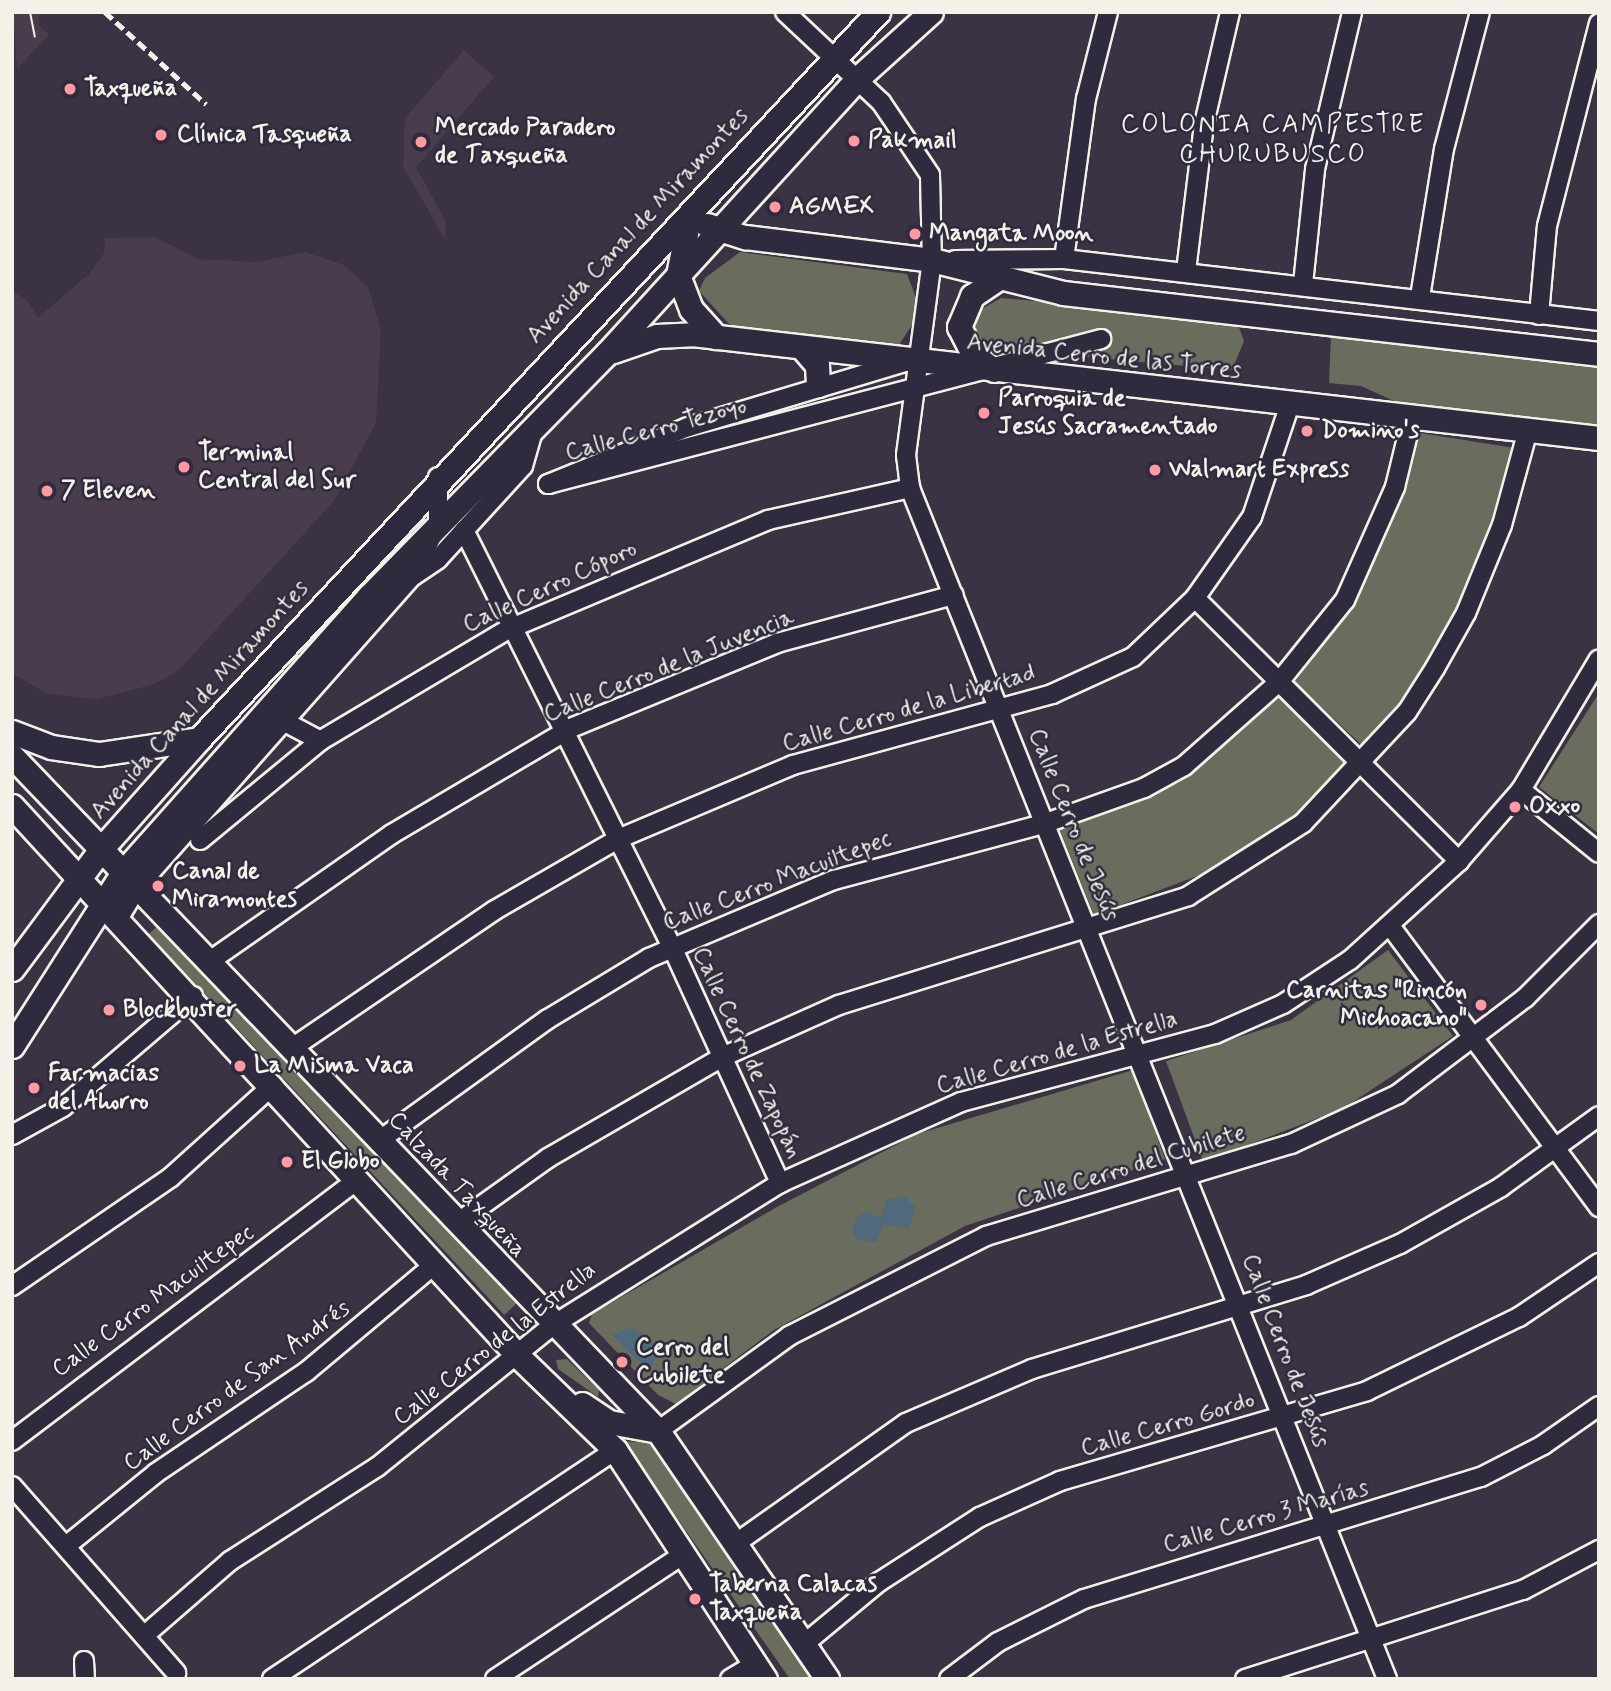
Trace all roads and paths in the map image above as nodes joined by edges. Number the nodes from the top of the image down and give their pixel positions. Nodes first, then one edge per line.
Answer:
1 (785, 12) edge
2 (878, 12) edge
3 (931, 12) edge
4 (1108, 12) edge
5 (1230, 12) edge
6 (1352, 12) edge
7 (1480, 12) edge
8 (1599, 24) edge
9 (833, 55) junction
10 (858, 78) junction
11 (692, 212) junction
12 (715, 232) junction
13 (1064, 259) junction
14 (932, 260) junction
15 (1186, 271) junction
16 (678, 275) junction
17 (1000, 277) junction
18 (1303, 284) junction
19 (1420, 297) junction
20 (1539, 315) junction
21 (1599, 321) edge
22 (716, 337) junction
23 (1101, 339) dead end
24 (804, 350) junction
25 (607, 353) junction
26 (1599, 354) edge
27 (912, 363) junction
28 (1002, 373) junction
29 (818, 385) junction
30 (1290, 404) junction
31 (1412, 417) junction
32 (534, 428) junction
33 (1528, 430) junction
34 (1599, 438) edge
35 (438, 477) junction
36 (910, 488) junction
37 (438, 525) junction
38 (464, 530) junction
39 (411, 577) junction
40 (954, 595) junction
41 (369, 596) junction
42 (1195, 598) junction
43 (509, 629) junction
44 (1599, 659) edge
45 (1279, 682) junction
46 (999, 709) junction
47 (285, 722) junction
48 (12, 733) edge
49 (563, 733) junction
50 (199, 739) junction
51 (320, 741) junction
52 (12, 756) edge
53 (1363, 762) junction
54 (225, 787) junction
55 (1521, 790) junction
56 (12, 806) edge
57 (246, 806) junction
58 (1046, 823) junction
59 (618, 839) junction
60 (200, 840) dead end
61 (101, 849) junction
62 (1599, 853) edge
63 (1459, 861) junction
64 (82, 875) junction
65 (131, 878) junction
66 (113, 908) junction
67 (1599, 924) edge
68 (1391, 927) junction
69 (1090, 931) junction
70 (672, 947) junction
71 (210, 961) junction
72 (14, 965) edge
73 (193, 996) junction
74 (1474, 1040) junction
75 (12, 1046) edge
76 (292, 1048) junction
77 (1142, 1055) junction
78 (722, 1057) junction
79 (273, 1084) junction
80 (1599, 1116) edge
81 (12, 1135) edge
82 (380, 1140) junction
83 (1555, 1151) junction
84 (1190, 1177) junction
85 (358, 1179) junction
86 (780, 1183) junction
87 (1599, 1207) edge
88 (466, 1216) junction
89 (435, 1264) junction
90 (1599, 1264) edge
91 (12, 1286) edge
92 (1241, 1306) junction
93 (554, 1325) junction
94 (519, 1357) junction
95 (538, 1376) junction
96 (1599, 1406) edge
97 (1285, 1419) junction
98 (658, 1431) junction
99 (12, 1441) edge
100 (615, 1450) junction
101 (12, 1486) edge
102 (1327, 1526) junction
103 (735, 1544) junction
104 (66, 1546) junction
105 (1599, 1550) edge
106 (684, 1555) junction
107 (146, 1634) junction
108 (1371, 1638) junction
109 (804, 1644) junction
110 (760, 1671) edge
111 (176, 1673) dead end
112 (272, 1679) edge
113 (495, 1679) edge
114 (730, 1679) edge
115 (827, 1679) edge
116 (949, 1679) edge
117 (1245, 1679) edge
118 (1387, 1679) edge

1 - 9 street, Calle Cerro de Jesús
2 - 9 main road, Avenida Canal de Miramontes
3 - 10 main road
4 - 13 street
5 - 15 street
6 - 18 street
7 - 19 street
8 - 20 street
9 - 10 street, Calle Cerro de Jesús
9 - 11 main road, Avenida Canal de Miramontes
10 - 12 main road
10 - 14 street, Calle Cerro de Jesús
11 - 12 main road
11 - 16 main road
11 - 35 main road, Avenida Canal de Miramontes
12 - 14 main road
12 - 16 main road
13 - 14 street
13 - 15 street
14 - 17 main road
14 - 27 street, Calle Cerro de Jesús
15 - 18 street
16 - 22 main road
16 - 25 main road
17 - 26 main road
17 - 28 main road
18 - 19 street
19 - 20 street
20 - 21 street
22 - 24 main road, Avenida Cerro de las Torres
22 - 25 main road, Avenida Cerro de las Torres
23 - 29 street, Calle Cerro Tezoyo
24 - 27 main road, Avenida Cerro de las Torres
24 - 29 main road
25 - 32 main road
27 - 28 main road, Avenida Cerro de las Torres
27 - 29 street, Calle Cerro Tezoyo
27 - 36 street, Calle Cerro de Jesús
28 - 30 main road, Avenida Cerro de las Torres
30 - 31 main road, Avenida Cerro de las Torres
30 - 42 street, Calle Cerro de la Libertad
31 - 33 main road, Avenida Cerro de las Torres
31 - 45 street, Calle Cerro Macuiltepec
32 - 37 main road
32 - 38 street
33 - 34 main road, Avenida Cerro de las Torres
33 - 53 street
35 - 37 street
35 - 50 main road, Avenida Canal de Miramontes
36 - 40 street, Calle Cerro de Jesús
36 - 43 street, Calle Cerro Cóporo
37 - 39 street
37 - 41 main road
38 - 39 street
38 - 43 street, Calle Cerro de Zapopán
39 - 41 street
39 - 47 street
40 - 46 street, Calle Cerro de Jesús
40 - 49 street, Calle Cerro de la Juvencia
41 - 65 main road
42 - 45 street
42 - 46 street, Calle Cerro de la Libertad
43 - 49 street, Calle Cerro de Zapopán
43 - 51 street, Calle Cerro Cóporo
44 - 55 street, Calle Cerro de la Estrella
45 - 53 street
45 - 58 street, Calle Cerro Macuiltepec
46 - 58 street, Calle Cerro de Jesús
46 - 59 street, Calle Cerro de la Libertad
47 - 51 street
47 - 54 street
48 - 50 main road
49 - 59 street, Calle Cerro de Zapopán
49 - 71 street, Calle Cerro de la Juvencia
50 - 61 main road, Avenida Canal de Miramontes
51 - 57 street, Calle Cerro Cóporo
52 - 61 main road, Calzada Taxqueña
53 - 63 street
53 - 69 street
54 - 57 street
54 - 65 street
55 - 62 street
55 - 63 street, Calle Cerro de la Estrella
56 - 64 main road
57 - 60 street, Calle Cerro Cóporo
58 - 69 street, Calle Cerro de Jesús
58 - 70 street, Calle Cerro Macuiltepec
59 - 70 street, Calle Cerro de Zapopán
59 - 76 street, Calle Cerro de la Libertad
61 - 64 main road, Avenida Canal de Miramontes
61 - 65 main road, Calzada Taxqueña
63 - 68 street, Calle Cerro de la Estrella
64 - 66 main road
64 - 72 main road, Avenida Canal de Miramontes
65 - 66 main road
65 - 71 main road, Calzada Taxqueña
66 - 73 main road
66 - 75 main road
67 - 74 street, Calle Cerro del Cubilete
68 - 74 street
68 - 77 street, Calle Cerro de la Estrella
69 - 77 street, Calle Cerro de Jesús
69 - 78 street
70 - 78 street, Calle Cerro de Zapopán
70 - 82 street, Calle Cerro Macuiltepec
71 - 76 main road, Calzada Taxqueña
73 - 79 main road
73 - 81 street
74 - 83 street
74 - 84 street, Calle Cerro del Cubilete
76 - 82 main road, Calzada Taxqueña
77 - 84 street, Calle Cerro de Jesús
77 - 86 street, Calle Cerro de la Estrella
78 - 86 street, Calle Cerro de Zapopán
78 - 88 street
79 - 85 main road
79 - 91 street
80 - 83 street
82 - 88 main road, Calzada Taxqueña
83 - 87 street
83 - 92 street
84 - 92 street, Calle Cerro de Jesús
84 - 98 street, Calle Cerro del Cubilete
85 - 89 main road
85 - 99 street, Calle Cerro Macuiltepec
86 - 93 street, Calle Cerro de la Estrella
88 - 93 main road, Calzada Taxqueña
89 - 94 main road
89 - 104 street, Calle Cerro de San Andrés
90 - 97 street, Calle Cerro Gordo
92 - 97 street, Calle Cerro de Jesús
92 - 103 street
93 - 94 street, Calle Cerro de la Estrella
93 - 98 main road, Calzada Taxqueña
94 - 95 main road
94 - 107 street, Calle Cerro de la Estrella
95 - 98 main road
95 - 100 main road
96 - 102 street, Calle Cerro 3 Marías
97 - 102 street, Calle Cerro de Jesús
97 - 109 street, Calle Cerro Gordo
98 - 103 main road, Calzada Taxqueña
100 - 106 main road
100 - 112 street
101 - 104 street
102 - 108 street, Calle Cerro de Jesús
102 - 116 street, Calle Cerro 3 Marías
103 - 109 main road, Calzada Taxqueña
104 - 107 street
105 - 108 street
106 - 110 main road
106 - 113 street
107 - 111 street
108 - 117 street
108 - 118 street, Calle Cerro de Jesús
109 - 115 main road, Calzada Taxqueña
110 - 114 street

